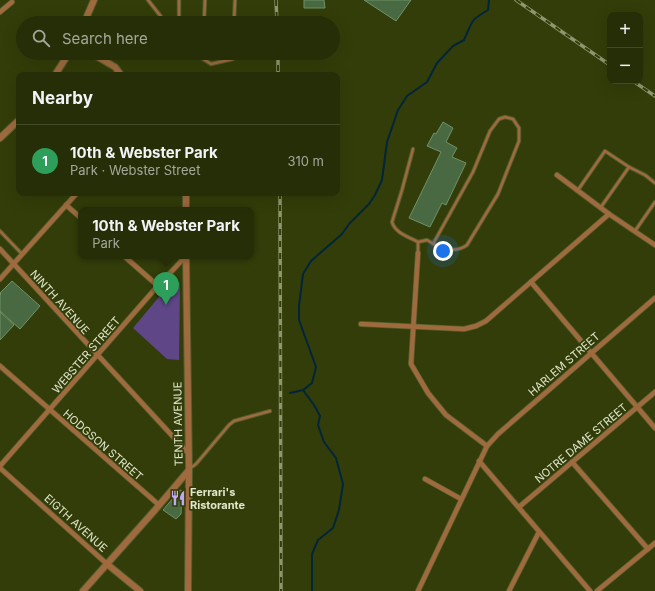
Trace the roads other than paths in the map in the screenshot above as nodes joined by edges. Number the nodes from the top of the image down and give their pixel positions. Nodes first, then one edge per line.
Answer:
1 (94, 0) edge
2 (148, 0) edge
3 (179, 0) edge
4 (205, 0) edge
5 (235, 0) edge
6 (12, 2) dead end
7 (0, 12) edge
8 (87, 16) edge
9 (161, 16) edge
10 (179, 16) edge
11 (204, 16) edge
12 (234, 16) edge
13 (65, 60) edge
14 (103, 60) edge
15 (205, 60) edge
16 (229, 60) edge
17 (57, 72) edge
18 (119, 72) edge
19 (16, 123) edge
20 (0, 138) edge
21 (413, 149) dead end
22 (629, 167) junction
23 (557, 175) dead end
24 (655, 183) edge
25 (578, 191) junction
26 (74, 196) edge
27 (186, 196) edge
28 (655, 202) edge
29 (66, 205) junction
30 (186, 207) edge
31 (601, 208) junction
32 (609, 214) junction
33 (78, 215) edge
34 (0, 231) edge
35 (635, 232) junction
36 (418, 242) junction
37 (433, 244) junction
38 (655, 245) edge
39 (0, 250) edge
40 (418, 253) joint
41 (22, 254) junction
42 (127, 259) edge
43 (183, 259) edge
44 (186, 259) edge
45 (14, 264) junction
46 (0, 279) edge
47 (531, 282) junction
48 (158, 286) junction
49 (655, 298) edge
50 (361, 324) dead end
51 (414, 326) junction
52 (591, 353) junction
53 (97, 356) junction
54 (0, 366) edge
55 (655, 392) edge
56 (638, 407) junction
57 (49, 410) junction
58 (270, 411) dead end
59 (655, 428) edge
60 (487, 446) junction
61 (188, 454) junction
62 (479, 460) junction
63 (572, 462) junction
64 (0, 467) edge
65 (189, 470) junction
66 (425, 479) dead end
67 (461, 499) junction
68 (159, 505) junction
69 (519, 507) junction
70 (539, 532) junction
71 (655, 543) edge
72 (648, 548) junction
73 (107, 564) junction
74 (83, 591) edge
75 (140, 591) edge
76 (188, 591) edge
77 (418, 591) edge
78 (509, 591) edge
79 (590, 591) edge
80 (597, 591) edge

1 - 8 street
2 - 9 lane
3 - 10 lane
4 - 11 lane
5 - 12 lane
6 - 7 street
13 - 17 street
14 - 18 street
15 - 16 lane
19 - 20 street
21 - 36 lane
22 - 24 lane
22 - 25 lane
22 - 31 lane
23 - 25 street
25 - 31 street
26 - 29 street
27 - 30 street
28 - 35 lane
29 - 33 street
29 - 41 street
31 - 32 street
32 - 35 street
32 - 47 street
34 - 41 lane
35 - 38 street
36 - 37 lane
36 - 40 lane
37 - 37 lane
39 - 45 street, NINTH AVENUE
40 - 51 street
41 - 45 street
42 - 48 street
43 - 48 street, WEBSTER STREET
44 - 61 street, TENTH AVENUE
45 - 46 street
45 - 53 street, NINTH AVENUE
47 - 51 street
47 - 52 street
48 - 53 street, WEBSTER STREET
49 - 52 street, HARLEM STREET
50 - 51 street
51 - 60 street
52 - 56 street
52 - 60 street, HARLEM STREET
53 - 57 street, WEBSTER STREET
53 - 61 street, NINTH AVENUE
54 - 57 street, HODGSON STREET
55 - 56 street, NOTRE DAME STREET
56 - 59 street
56 - 63 street, NOTRE DAME STREET
57 - 64 street, WEBSTER STREET
57 - 68 street, HODGSON STREET
58 - 65 lane
60 - 62 street, HARLEM STREET
61 - 65 street, TENTH AVENUE
62 - 67 street, HARLEM STREET
62 - 69 street
63 - 69 street, NOTRE DAME STREET
63 - 72 street
64 - 73 street, EIGTH AVENUE
65 - 68 street
65 - 76 street, TENTH AVENUE
66 - 67 street
67 - 77 street, HARLEM STREET
68 - 73 street
69 - 70 street
70 - 78 street
70 - 79 street
71 - 72 street
72 - 80 street
73 - 74 street
73 - 75 street, EIGTH AVENUE

